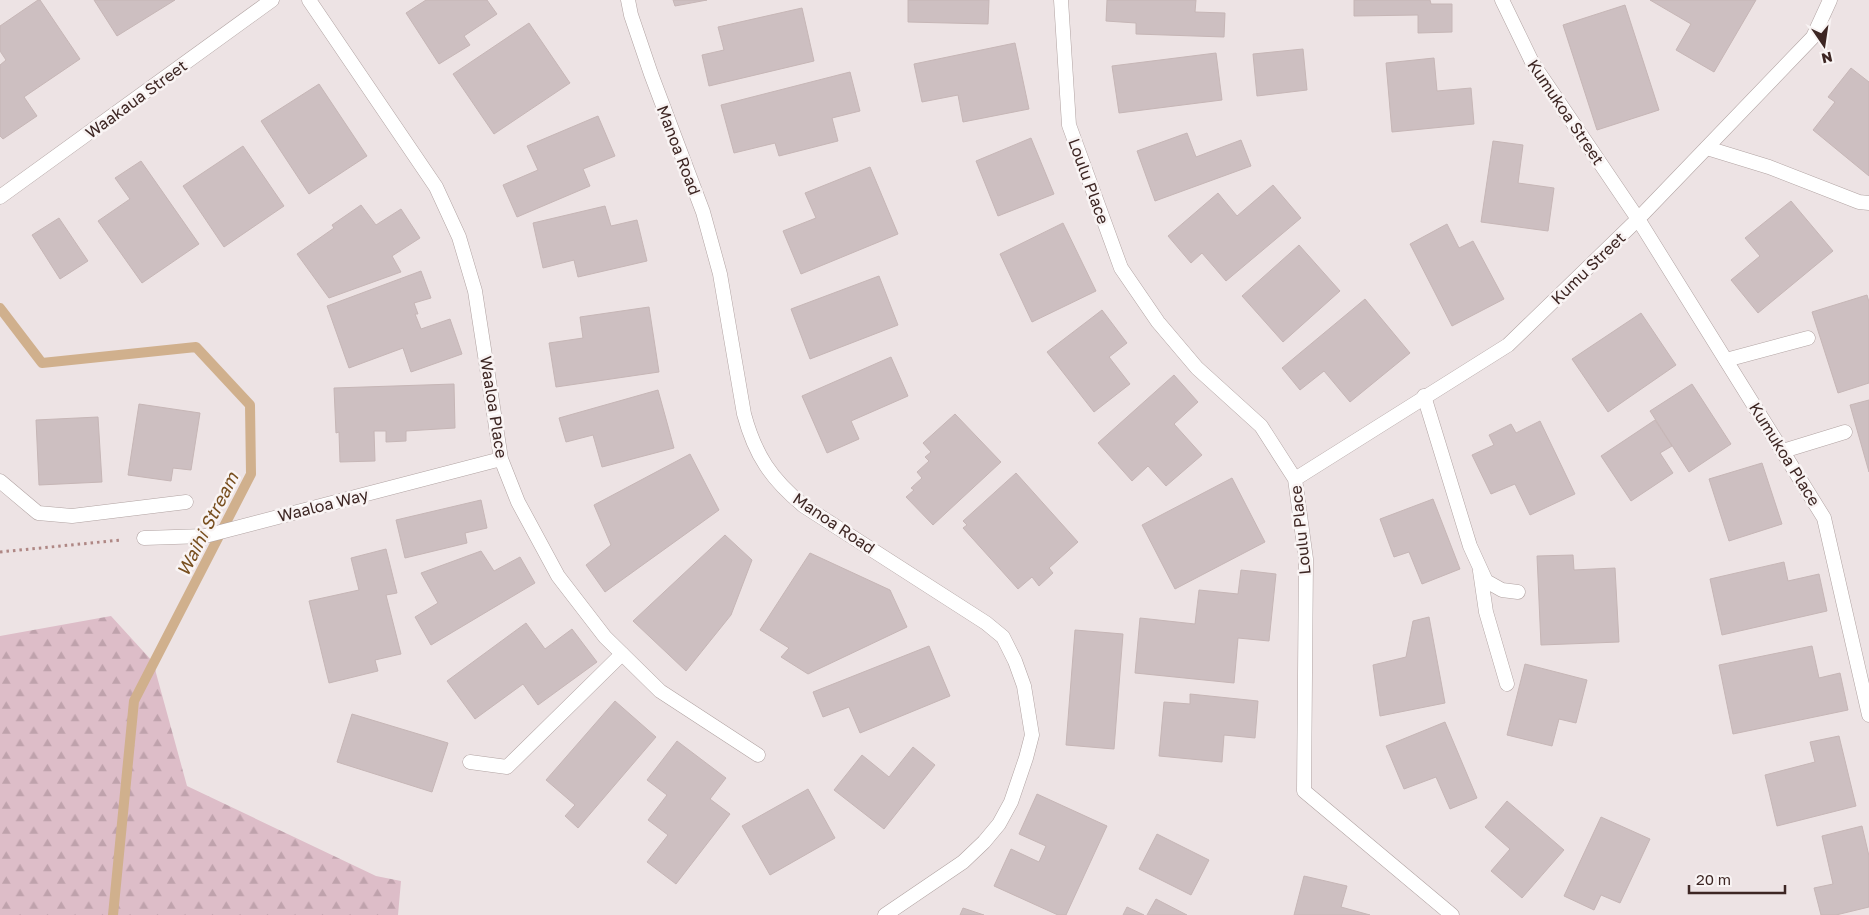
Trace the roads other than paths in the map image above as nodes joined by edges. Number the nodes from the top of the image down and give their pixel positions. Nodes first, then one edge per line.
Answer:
1 (272, 0) edge
2 (309, 0) edge
3 (628, 0) edge
4 (1061, 0) edge
5 (1502, 0) edge
6 (1830, 0) edge
7 (1707, 148) junction
8 (0, 197) edge
9 (1869, 202) edge
10 (1638, 219) junction
11 (1808, 338) dead end
12 (1726, 360) junction
13 (1424, 396) junction
14 (1845, 432) dead end
15 (1782, 451) junction
16 (501, 460) junction
17 (1295, 478) junction
18 (0, 481) edge
19 (186, 502) dead end
20 (144, 538) road end
21 (1479, 566) junction
22 (1518, 592) dead end
23 (622, 654) junction
24 (1506, 684) dead end
25 (1869, 715) edge
26 (758, 756) dead end
27 (470, 762) dead end
28 (885, 915) edge
29 (1452, 915) edge

1 - 8 street, Waakaua Street
2 - 16 street, Waaloa Place
3 - 28 street, Manoa Road
4 - 17 street, Loulu Place
5 - 10 street, Kumukoa Street
6 - 7 street, Kumu Street
7 - 9 street
7 - 10 street, Kumu Street
10 - 12 street, Kumukoa Place
10 - 13 street, Kumu Street
11 - 12 street
12 - 15 street, Kumukoa Place
13 - 17 street, Kumu Street
13 - 21 street
14 - 15 street
15 - 25 street, Kumukoa Place
16 - 20 street, Waaloa Way
16 - 23 street, Waaloa Place
17 - 29 street, Loulu Place
18 - 19 street
21 - 22 street
21 - 24 street
23 - 26 street, Waaloa Place
23 - 27 street

